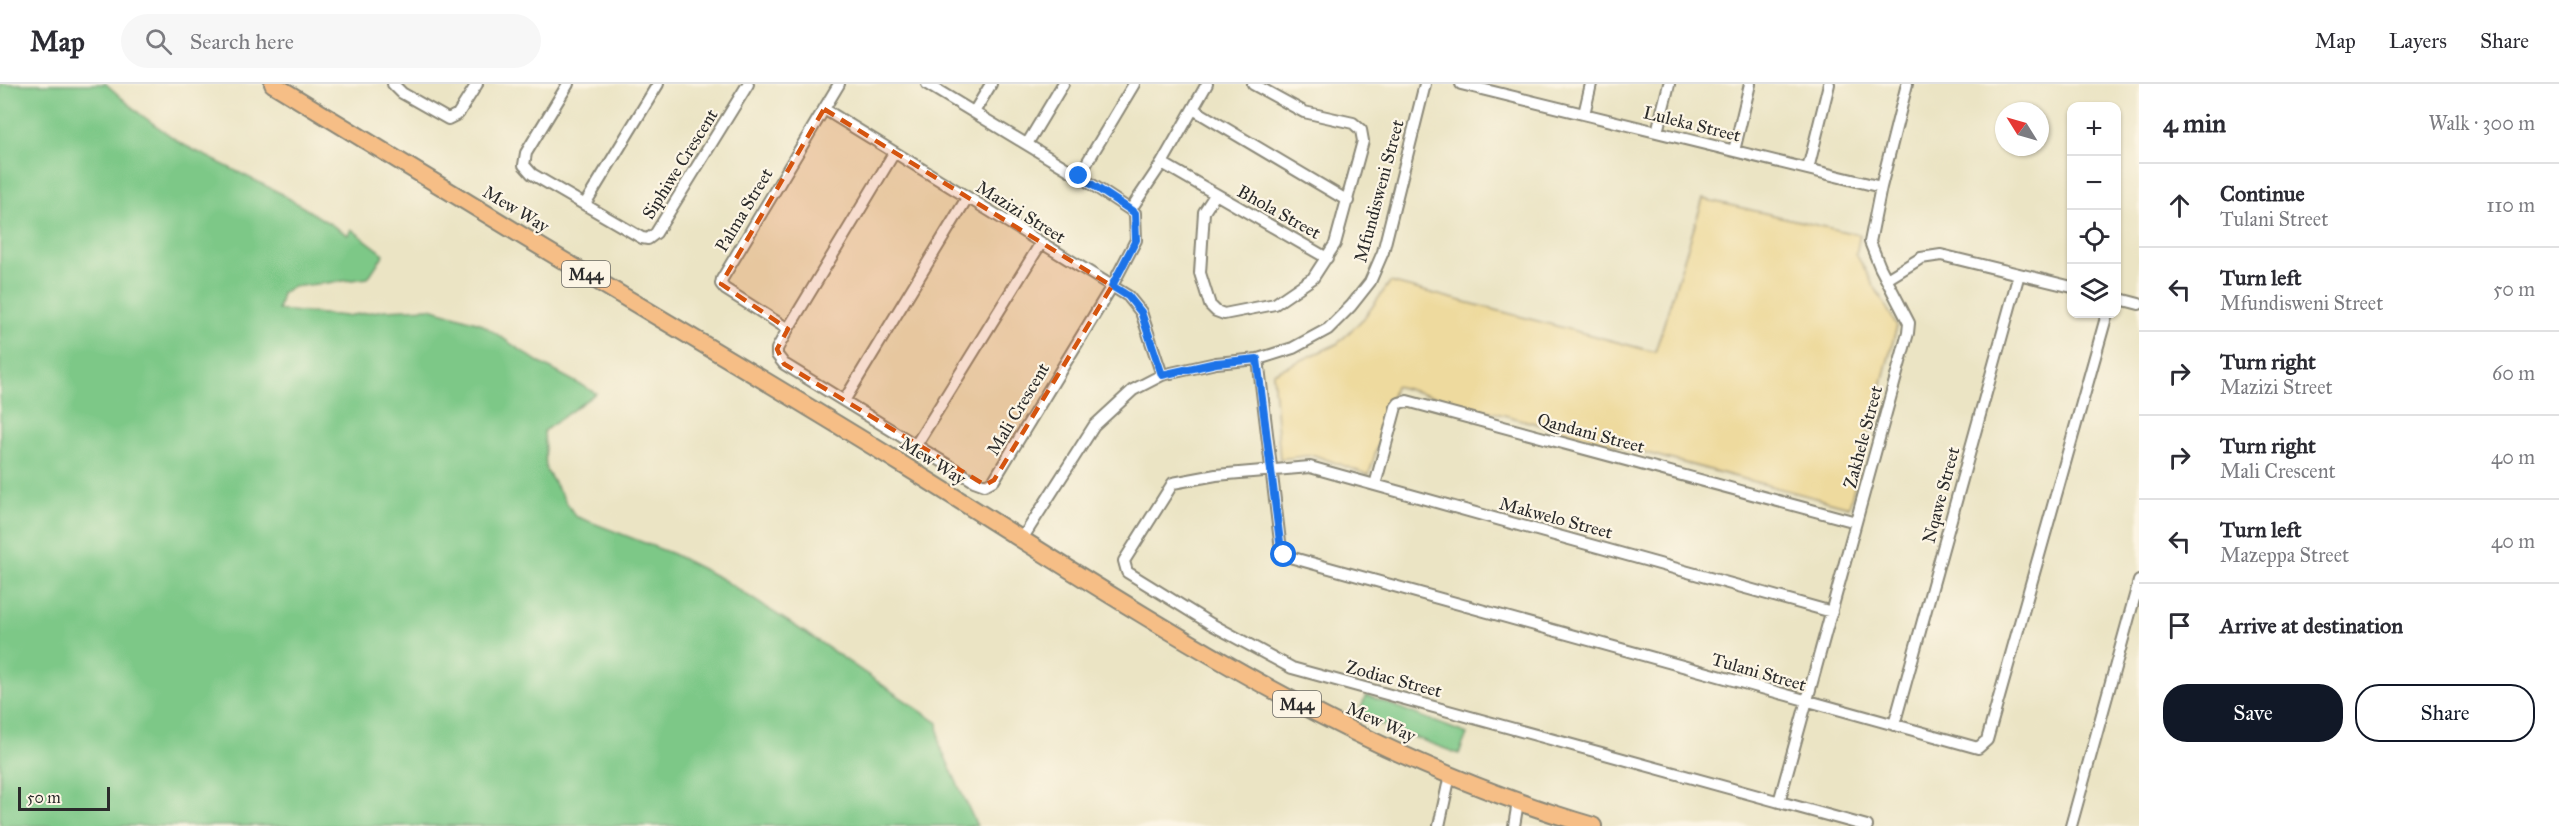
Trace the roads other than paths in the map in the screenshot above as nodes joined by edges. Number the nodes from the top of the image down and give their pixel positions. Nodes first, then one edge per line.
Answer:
1 (393, 84) edge
2 (477, 84) edge
3 (568, 84) edge
4 (658, 84) edge
5 (748, 84) edge
6 (839, 84) edge
7 (927, 84) edge
8 (991, 84) edge
9 (1063, 84) edge
10 (1134, 84) edge
11 (1207, 84) edge
12 (1253, 84) edge
13 (1425, 84) edge
14 (1461, 84) edge
15 (1510, 84) edge
16 (1591, 84) edge
17 (1669, 84) edge
18 (1750, 84) edge
19 (1829, 84) edge
20 (1907, 84) edge
21 (278, 85) edge
22 (1508, 96) junction
23 (824, 109) junction
24 (1193, 109) junction
25 (974, 112) junction
26 (1584, 114) junction
27 (1657, 132) junction
28 (1027, 144) junction
29 (1734, 151) junction
30 (894, 153) junction
31 (1162, 163) junction
32 (1808, 169) junction
33 (1079, 176) junction
34 (1881, 187) junction
35 (1215, 195) junction
36 (967, 198) junction
37 (1348, 201) junction
38 (585, 204) junction
39 (1131, 209) junction
40 (1041, 243) junction
41 (1327, 258) junction
42 (2019, 274) junction
43 (1887, 279) junction
44 (1112, 286) junction
45 (2067, 286) edge
46 (2121, 299) edge
47 (2139, 304) edge
48 (2106, 318) edge
49 (788, 329) junction
50 (1257, 359) junction
51 (1162, 375) junction
52 (844, 401) junction
53 (916, 445) junction
54 (1270, 471) junction
55 (1375, 485) junction
56 (1856, 522) junction
57 (1022, 539) junction
58 (2139, 581) edge
59 (1832, 612) junction
60 (1808, 702) junction
61 (1894, 725) junction
62 (1450, 775) junction
63 (1518, 802) junction
64 (1779, 802) junction
65 (1439, 826) edge
66 (1514, 826) edge
67 (1593, 826) edge
68 (1867, 826) edge
69 (2072, 826) edge

1 - 2 street
3 - 38 street, Siphiwe Crescent
4 - 38 street
5 - 38 street, Siphiwe Crescent
6 - 23 street, Palma Street
7 - 25 street
8 - 25 street
9 - 28 street
10 - 33 street
11 - 24 street
12 - 37 street, Bhola Street
13 - 50 street, Mfundisweni Street
14 - 22 street, Luleka Street
15 - 22 street
16 - 26 street
17 - 27 street
18 - 29 street
19 - 32 street
20 - 34 street, Zakhele Street
21 - 57 main road, Mew Way / M44
22 - 26 street, Luleka Street
23 - 30 street, Mazizi Street
23 - 49 street, Palma Street
24 - 31 street
24 - 37 street
25 - 28 street
26 - 27 street, Luleka Street
27 - 29 street, Luleka Street
28 - 33 street
29 - 32 street, Luleka Street
30 - 36 street, Mazizi Street
30 - 49 street, Mali Crescent
31 - 35 street, Bhola Street
31 - 39 street
32 - 34 street, Luleka Street
33 - 39 street
34 - 43 street, Zakhele Street
35 - 41 street, Bhola Street
35 - 41 street
36 - 40 street, Mazizi Street
36 - 52 street
37 - 41 street, Bhola Street
39 - 44 street, Mali Crescent
40 - 44 street, Mazizi Street
40 - 53 street
42 - 43 street
42 - 45 street
42 - 61 street, Nqawe Street
43 - 56 street, Zakhele Street
44 - 51 street, Mazizi Street
44 - 53 street, Mali Crescent
46 - 47 street
48 - 61 street, Tulani Street
49 - 52 street, Mali Crescent
50 - 51 street, Mfundisweni Street
50 - 54 street, Tulani Street
51 - 57 street, Mfundisweni Street
52 - 53 street, Mali Crescent
54 - 55 street, Makwelo Street
54 - 60 street, Tulani Street
54 - 64 street, Zodiac Street
55 - 56 street, Qandani Street
55 - 59 street, Makwelo Street
56 - 59 street, Zakhele Street
57 - 62 main road, Mew Way / M44
58 - 69 street
59 - 60 street, Zakhele Street
60 - 61 street, Tulani Street
60 - 64 street, Zakhele Street
62 - 63 main road, Mew Way / M44
62 - 65 street
63 - 66 street
63 - 67 main road, Mew Way / M44
64 - 68 street, Zodiac Street

